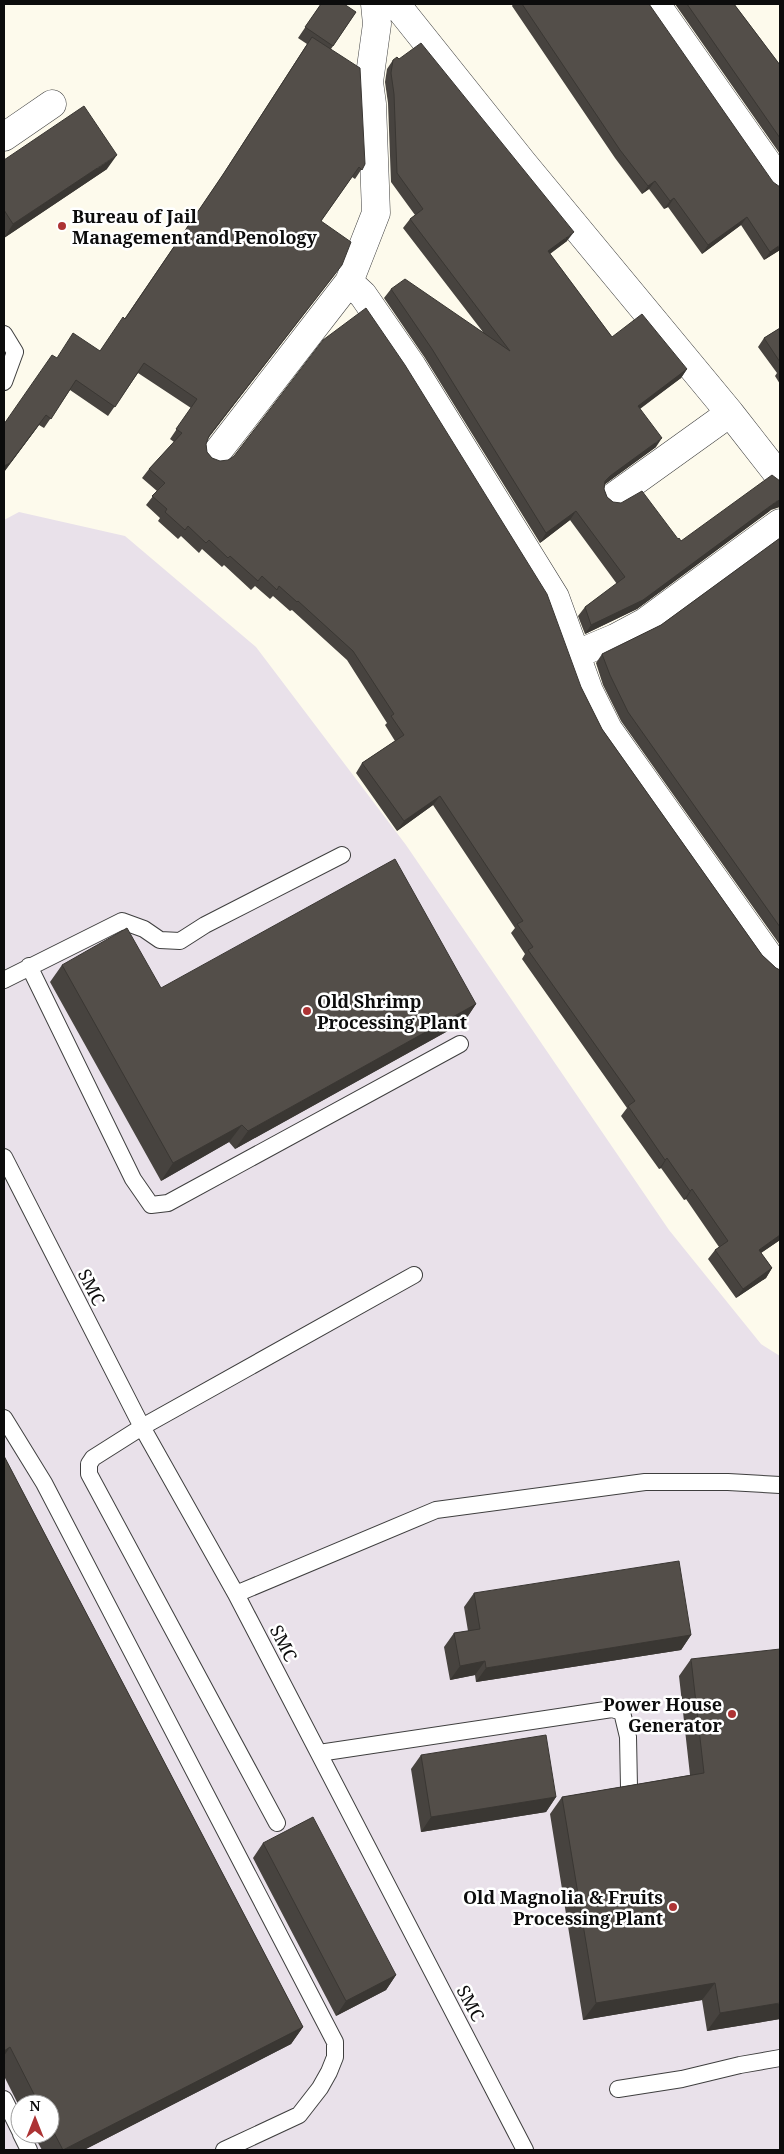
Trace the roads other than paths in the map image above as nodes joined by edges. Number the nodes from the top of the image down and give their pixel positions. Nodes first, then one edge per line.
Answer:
1 (375, 4) edge
2 (396, 4) edge
3 (656, 4) edge
4 (52, 104) dead end
5 (4, 137) edge
6 (780, 181) edge
7 (349, 282) junction
8 (4, 334) edge
9 (4, 382) edge
10 (730, 413) junction
11 (215, 455) dead end
12 (780, 477) edge
13 (613, 497) dead end
14 (780, 523) edge
15 (577, 654) junction
16 (342, 855) dead end
17 (28, 966) junction
18 (780, 966) edge
19 (4, 980) edge
20 (460, 1044) dead end
21 (4, 1157) edge
22 (414, 1275) dead end
23 (4, 1418) edge
24 (142, 1427) junction
25 (780, 1485) edge
26 (236, 1594) junction
27 (319, 1753) junction
28 (629, 1788) edge
29 (277, 1823) dead end
30 (780, 2058) edge
31 (618, 2089) dead end
32 (4, 2099) edge
33 (10, 2111) edge
34 (224, 2150) edge
35 (525, 2150) edge

1 - 7 street
2 - 10 street
3 - 6 street
4 - 5 street
7 - 11 street
7 - 15 street
8 - 9 lane
10 - 12 street
10 - 13 street
14 - 15 street
15 - 18 street
16 - 17 lane
17 - 19 lane
17 - 20 lane
21 - 24 lane, SMC
22 - 24 lane
23 - 34 lane
24 - 26 lane, SMC
24 - 29 lane
25 - 26 lane
26 - 27 lane, SMC
27 - 28 lane
27 - 35 lane, SMC
30 - 31 lane
32 - 33 lane

